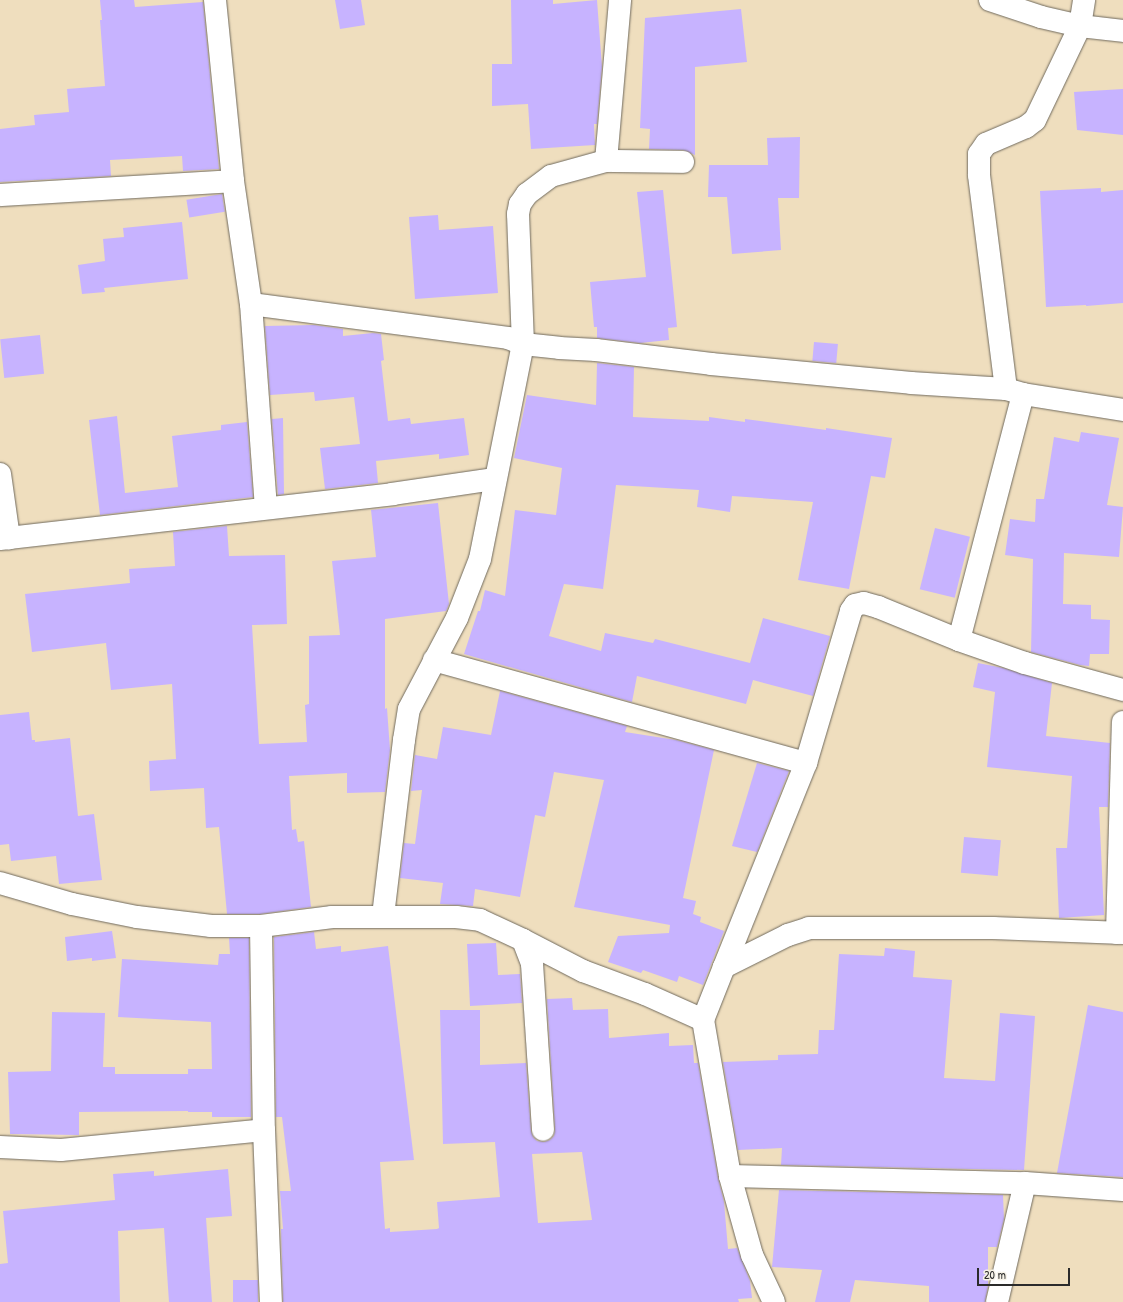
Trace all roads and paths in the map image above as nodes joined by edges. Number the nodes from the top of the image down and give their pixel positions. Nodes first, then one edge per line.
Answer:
1 (215, 0) edge
2 (620, 0) edge
3 (990, 0) edge
4 (1084, 0) edge
5 (1080, 26) junction
6 (1123, 31) edge
7 (606, 161) junction
8 (683, 162) dead end
9 (233, 181) junction
10 (0, 196) edge
11 (251, 304) junction
12 (523, 344) junction
13 (1014, 392) junction
14 (1123, 410) edge
15 (0, 474) edge
16 (495, 479) junction
17 (266, 507) junction
18 (5, 539) edge
19 (959, 640) junction
20 (434, 660) junction
21 (1123, 690) edge
22 (1123, 722) edge
23 (806, 763) junction
24 (0, 883) edge
25 (383, 916) junction
26 (261, 926) junction
27 (1120, 933) edge
28 (523, 940) junction
29 (724, 967) junction
30 (703, 1020) junction
31 (264, 1130) junction
32 (543, 1130) dead end
33 (0, 1147) edge
34 (730, 1176) junction
35 (1025, 1183) junction
36 (1123, 1190) edge
37 (271, 1302) edge
38 (774, 1302) edge
39 (997, 1302) edge

1 - 9 street
2 - 7 street
3 - 5 street
4 - 5 street
5 - 6 street
5 - 13 street
7 - 8 street
7 - 12 street
9 - 10 street
9 - 11 street
11 - 12 street
11 - 17 street
12 - 13 street
12 - 16 street
13 - 14 street
13 - 19 street
15 - 18 street
16 - 17 street
16 - 20 street
17 - 18 street
19 - 21 street
19 - 23 street
20 - 23 street
20 - 25 street
22 - 27 street
23 - 29 street
24 - 26 street
25 - 26 street
25 - 28 street
26 - 31 street
27 - 29 street
28 - 30 street
28 - 32 street
29 - 30 street
30 - 34 street
31 - 33 street
31 - 37 street
34 - 35 street
34 - 38 street
35 - 36 street
35 - 39 street

